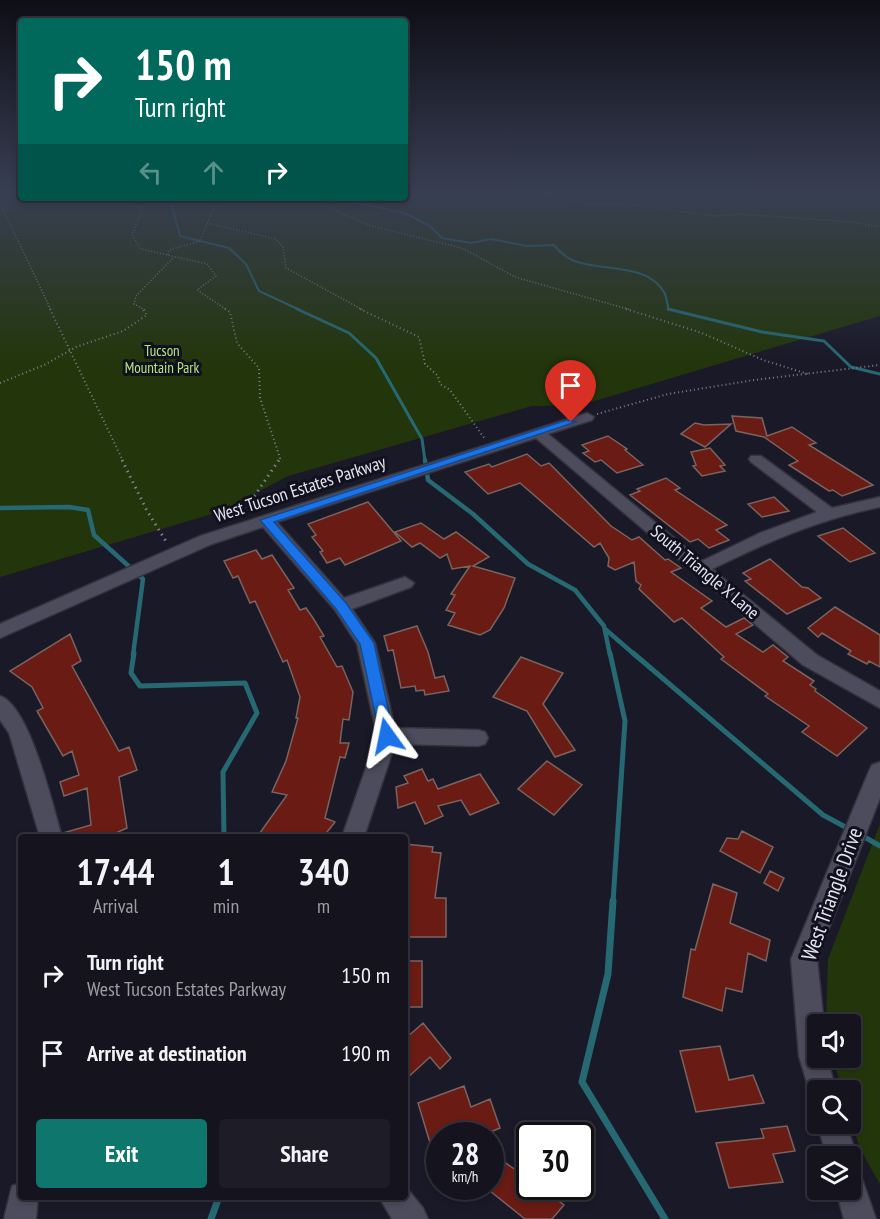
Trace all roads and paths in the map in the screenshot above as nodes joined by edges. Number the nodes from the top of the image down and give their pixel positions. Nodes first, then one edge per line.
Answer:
1 (21, 248) edge
2 (140, 248) edge
3 (176, 248) edge
4 (283, 248) edge
5 (462, 248) edge
6 (168, 255) junction
7 (175, 256) junction
8 (70, 350) junction
9 (880, 365) edge
10 (808, 374) junction
11 (0, 383) edge
12 (587, 417) joint
13 (538, 433) junction
14 (492, 448) junction
15 (756, 459) dead end
16 (880, 502) edge
17 (827, 512) junction
18 (260, 522) junction
19 (173, 554) junction
20 (700, 568) junction
21 (405, 583) dead end
22 (341, 606) junction
23 (0, 632) edge
24 (880, 700) edge
25 (0, 704) edge
26 (387, 736) junction
27 (478, 738) dead end
28 (880, 771) edge
29 (50, 834) edge
30 (354, 834) edge
31 (819, 1080) edge
32 (23, 1200) edge
33 (396, 1200) edge
34 (854, 1200) edge
35 (20, 1219) edge
36 (412, 1219) edge
37 (860, 1219) edge

1 - 8 path
2 - 6 path
3 - 6 path
4 - 14 path
5 - 10 path
6 - 7 path
7 - 8 path
7 - 18 path
8 - 11 path
8 - 19 path
9 - 10 path
10 - 12 path
12 - 13 street, West Tucson Estates Parkway
13 - 14 street, West Tucson Estates Parkway
13 - 20 street, South Triangle X Lane
14 - 18 street, West Tucson Estates Parkway
15 - 17 street
16 - 17 street
17 - 20 street
18 - 19 street, West Tucson Estates Parkway
18 - 22 street
19 - 23 street, West Tucson Estates Parkway
20 - 24 street, South Triangle X Lane
21 - 22 street
22 - 26 street
25 - 29 street
26 - 27 street
26 - 30 street
28 - 31 street, West Triangle Drive
32 - 35 street
33 - 36 street
34 - 37 street

